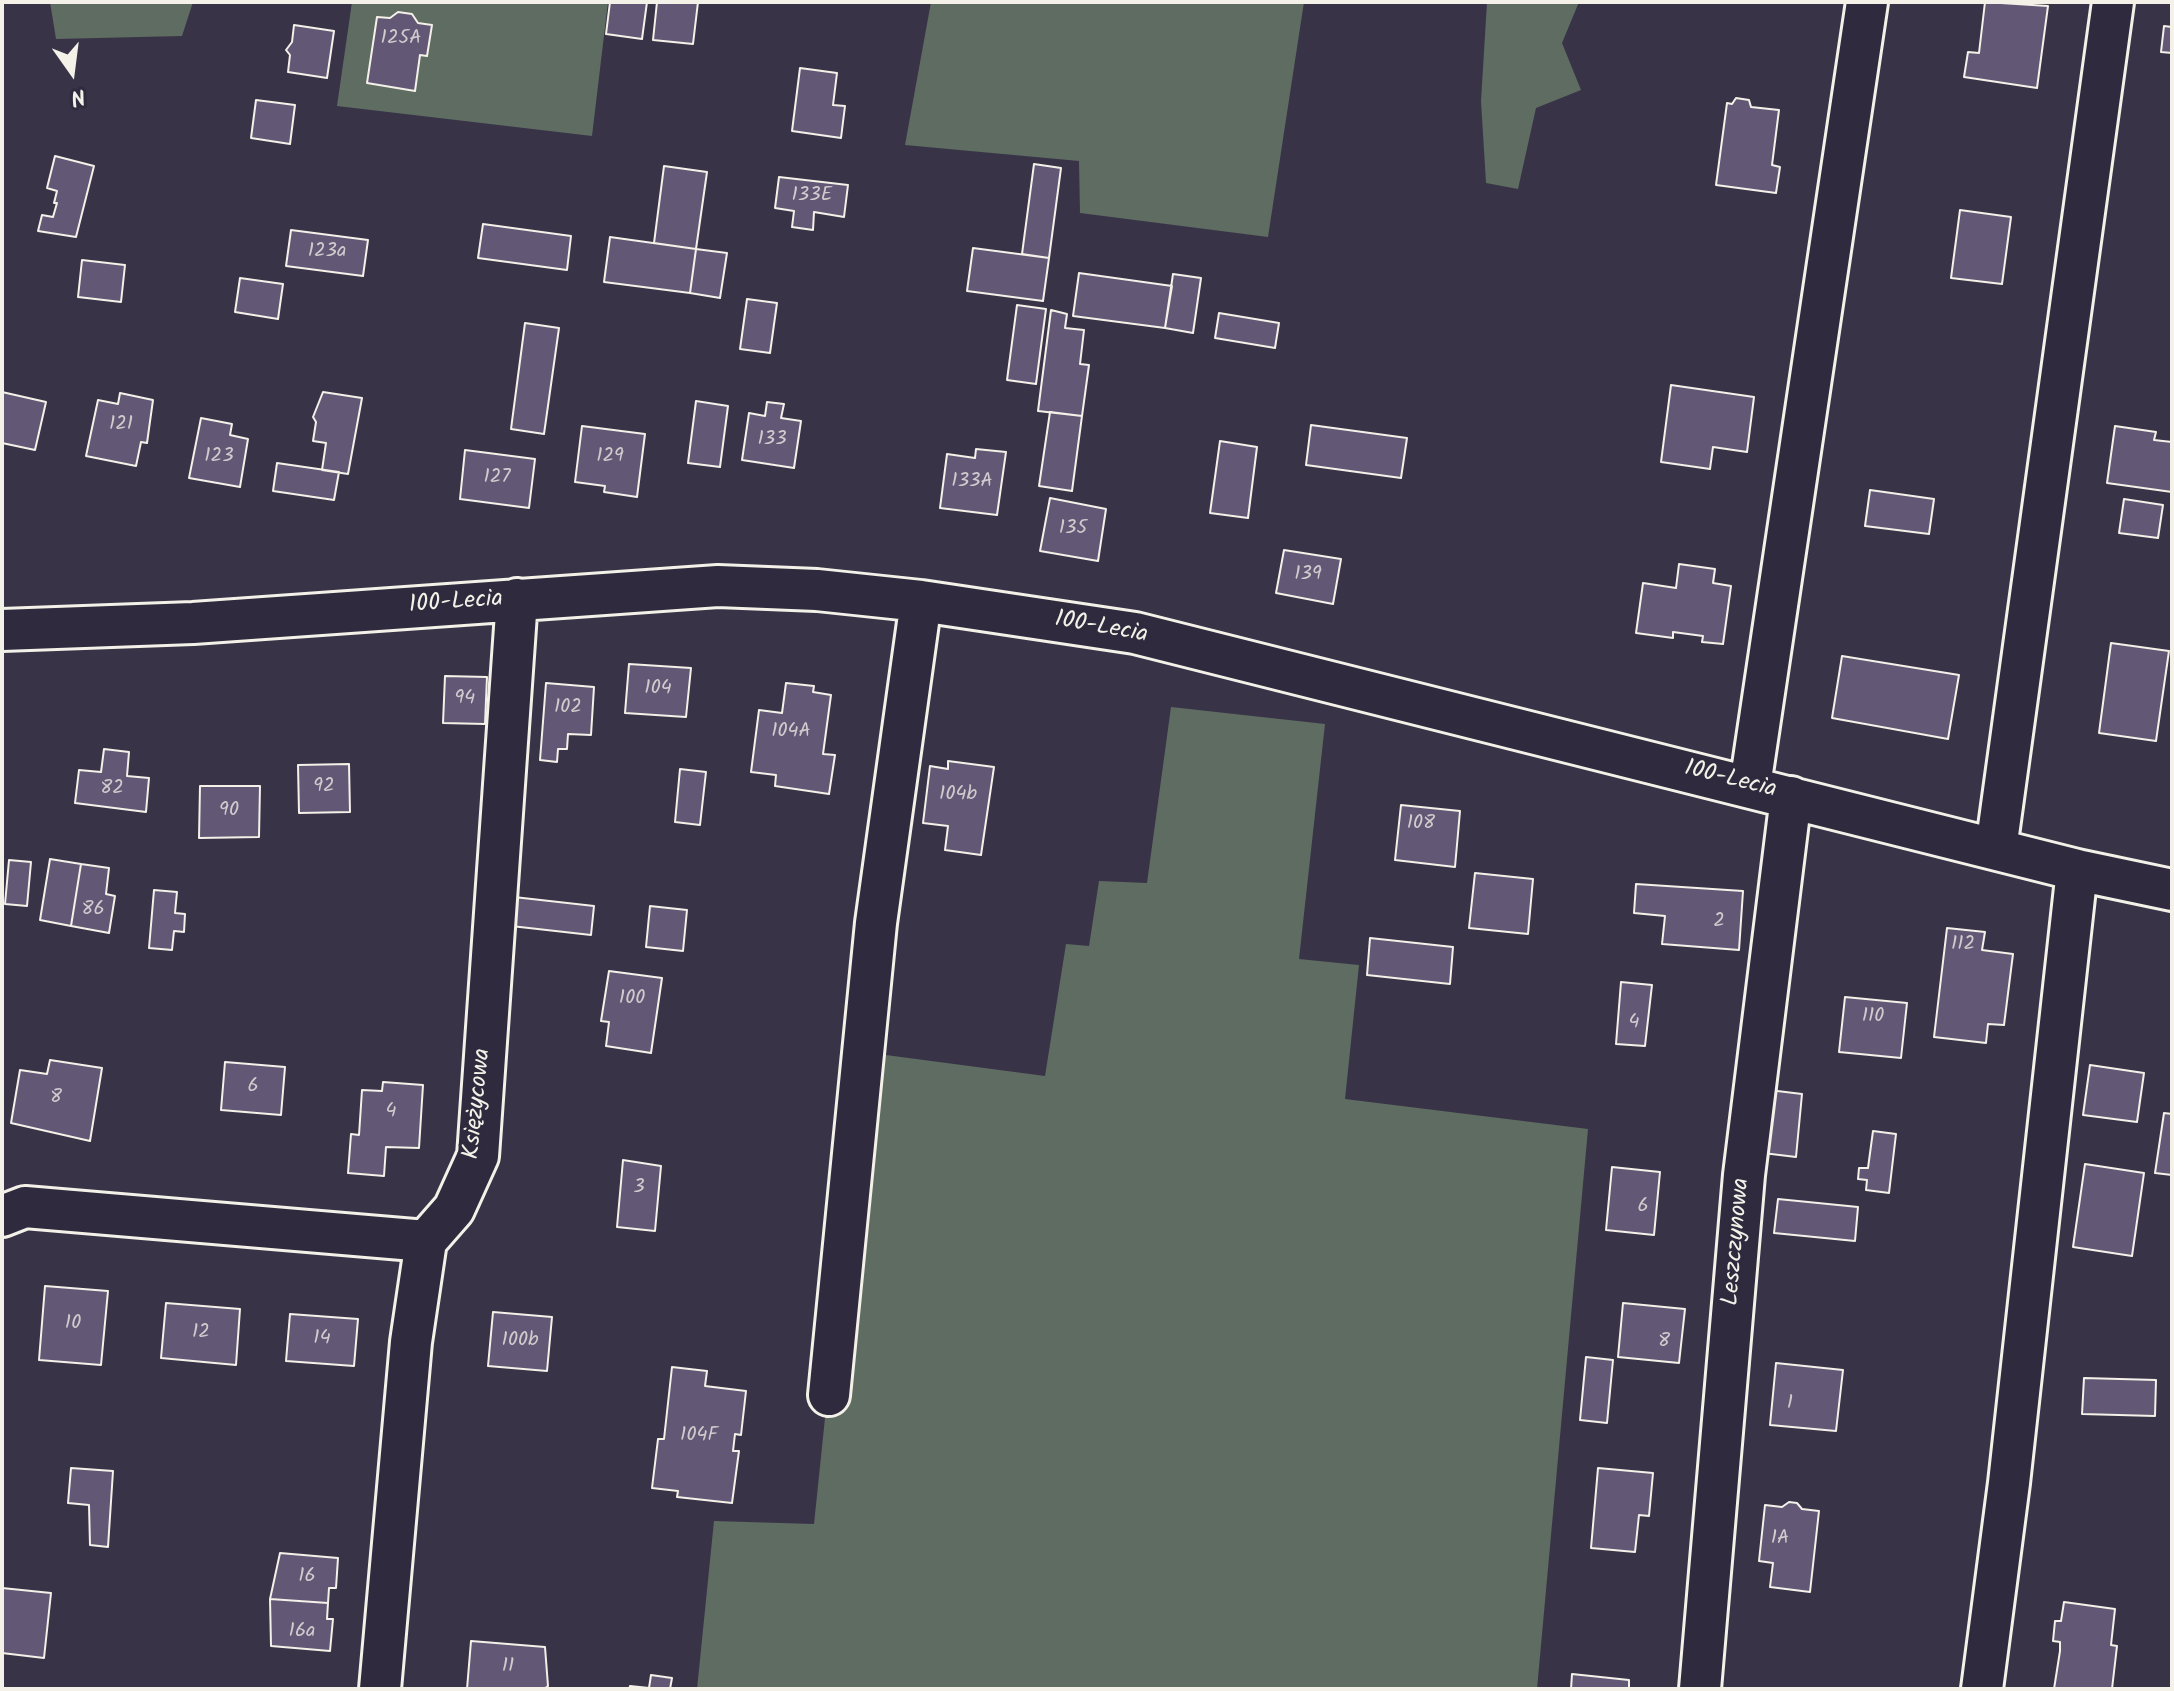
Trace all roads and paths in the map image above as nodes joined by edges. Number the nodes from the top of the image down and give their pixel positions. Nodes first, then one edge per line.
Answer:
1 (1867, 2) edge
2 (2113, 2) edge
3 (517, 599) junction
4 (921, 601) junction
5 (2, 630) edge
6 (1750, 786) junction
7 (1791, 797) junction
8 (1996, 849) junction
9 (2077, 870) junction
10 (2172, 890) edge
11 (2, 1216) edge
12 (426, 1241) junction
13 (829, 1395) dead end
14 (380, 1689) edge
15 (1700, 1689) edge
16 (1982, 1689) edge

1 - 6 street
2 - 8 street
3 - 4 street, 100-Lecia
3 - 5 street, 100-Lecia
3 - 12 street, Księżycowa
4 - 6 street, 100-Lecia
4 - 13 street
6 - 7 street, 100-Lecia
7 - 8 street, 100-Lecia
7 - 15 street, Leszczynowa
8 - 9 street, 100-Lecia
9 - 10 street, 100-Lecia
9 - 16 street
11 - 12 street
12 - 14 street

